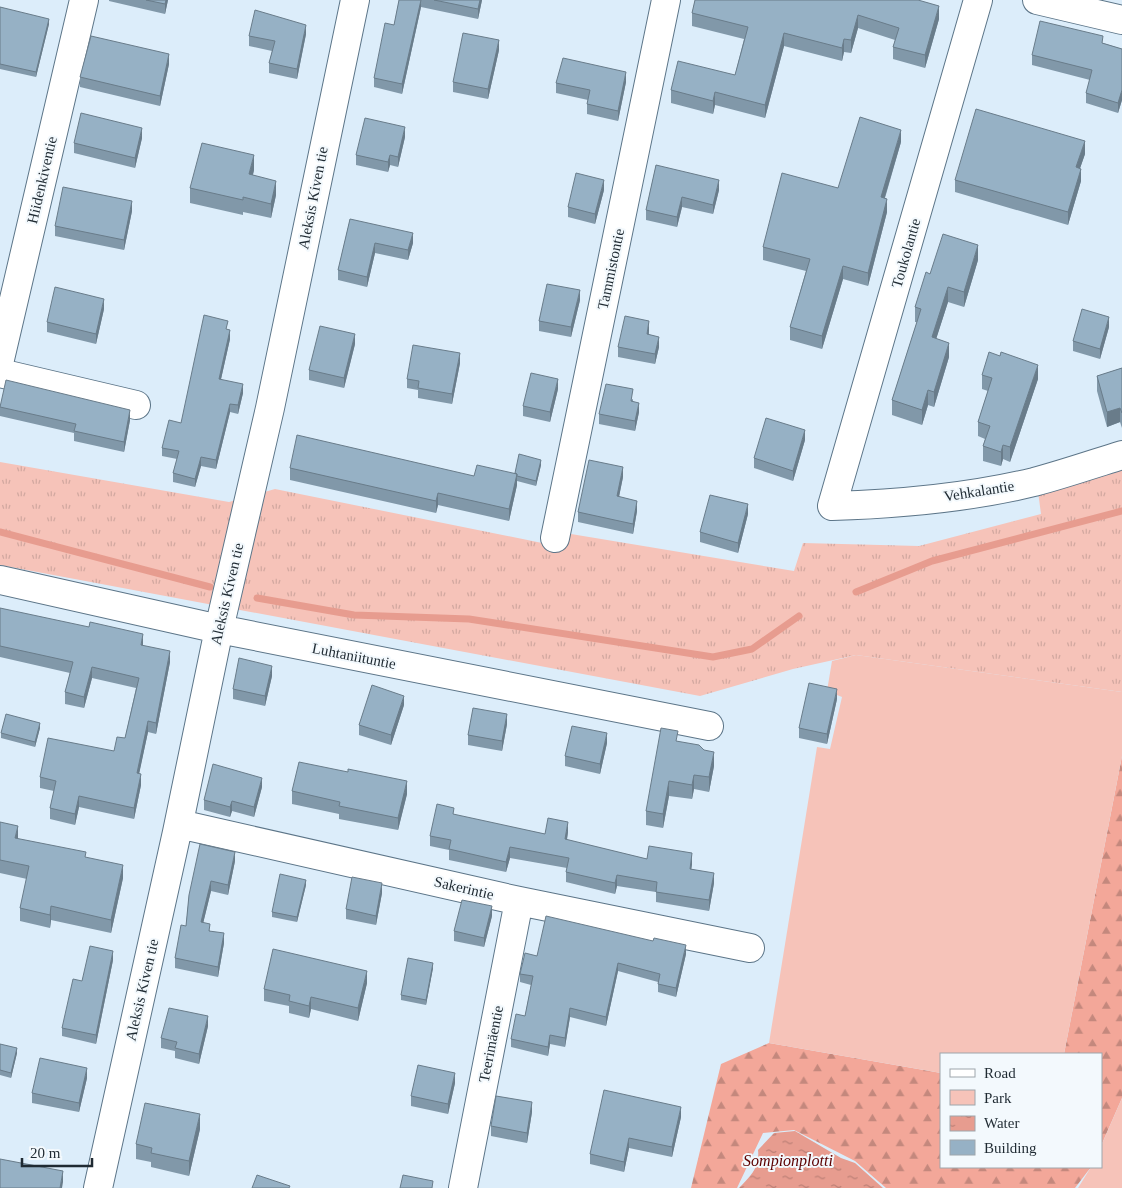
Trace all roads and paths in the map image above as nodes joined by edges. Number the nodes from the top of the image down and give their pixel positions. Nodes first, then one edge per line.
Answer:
1 (84, 0) edge
2 (355, 0) edge
3 (666, 0) edge
4 (978, 0) edge
5 (1038, 0) edge
6 (1122, 20) edge
7 (0, 359) edge
8 (0, 373) edge
9 (136, 405) dead end
10 (1122, 455) edge
11 (832, 506) joint
12 (555, 538) dead end
13 (0, 580) edge
14 (218, 629) junction
15 (709, 726) dead end
16 (179, 824) junction
17 (519, 901) junction
18 (750, 948) dead end
19 (98, 1188) edge
20 (462, 1188) edge

1 - 7 street, Hiidenkiventie
2 - 14 street, Aleksis Kiven tie
3 - 12 street, Tammistontie
4 - 11 street, Toukolantie
5 - 6 street
8 - 9 street
10 - 11 street, Vehkalantie
13 - 14 street, Luhtaniituntie
14 - 15 street, Luhtaniituntie
14 - 16 street, Aleksis Kiven tie
16 - 17 street, Sakerintie
16 - 19 street, Aleksis Kiven tie
17 - 18 street, Sakerintie
17 - 20 street, Teerimäentie

